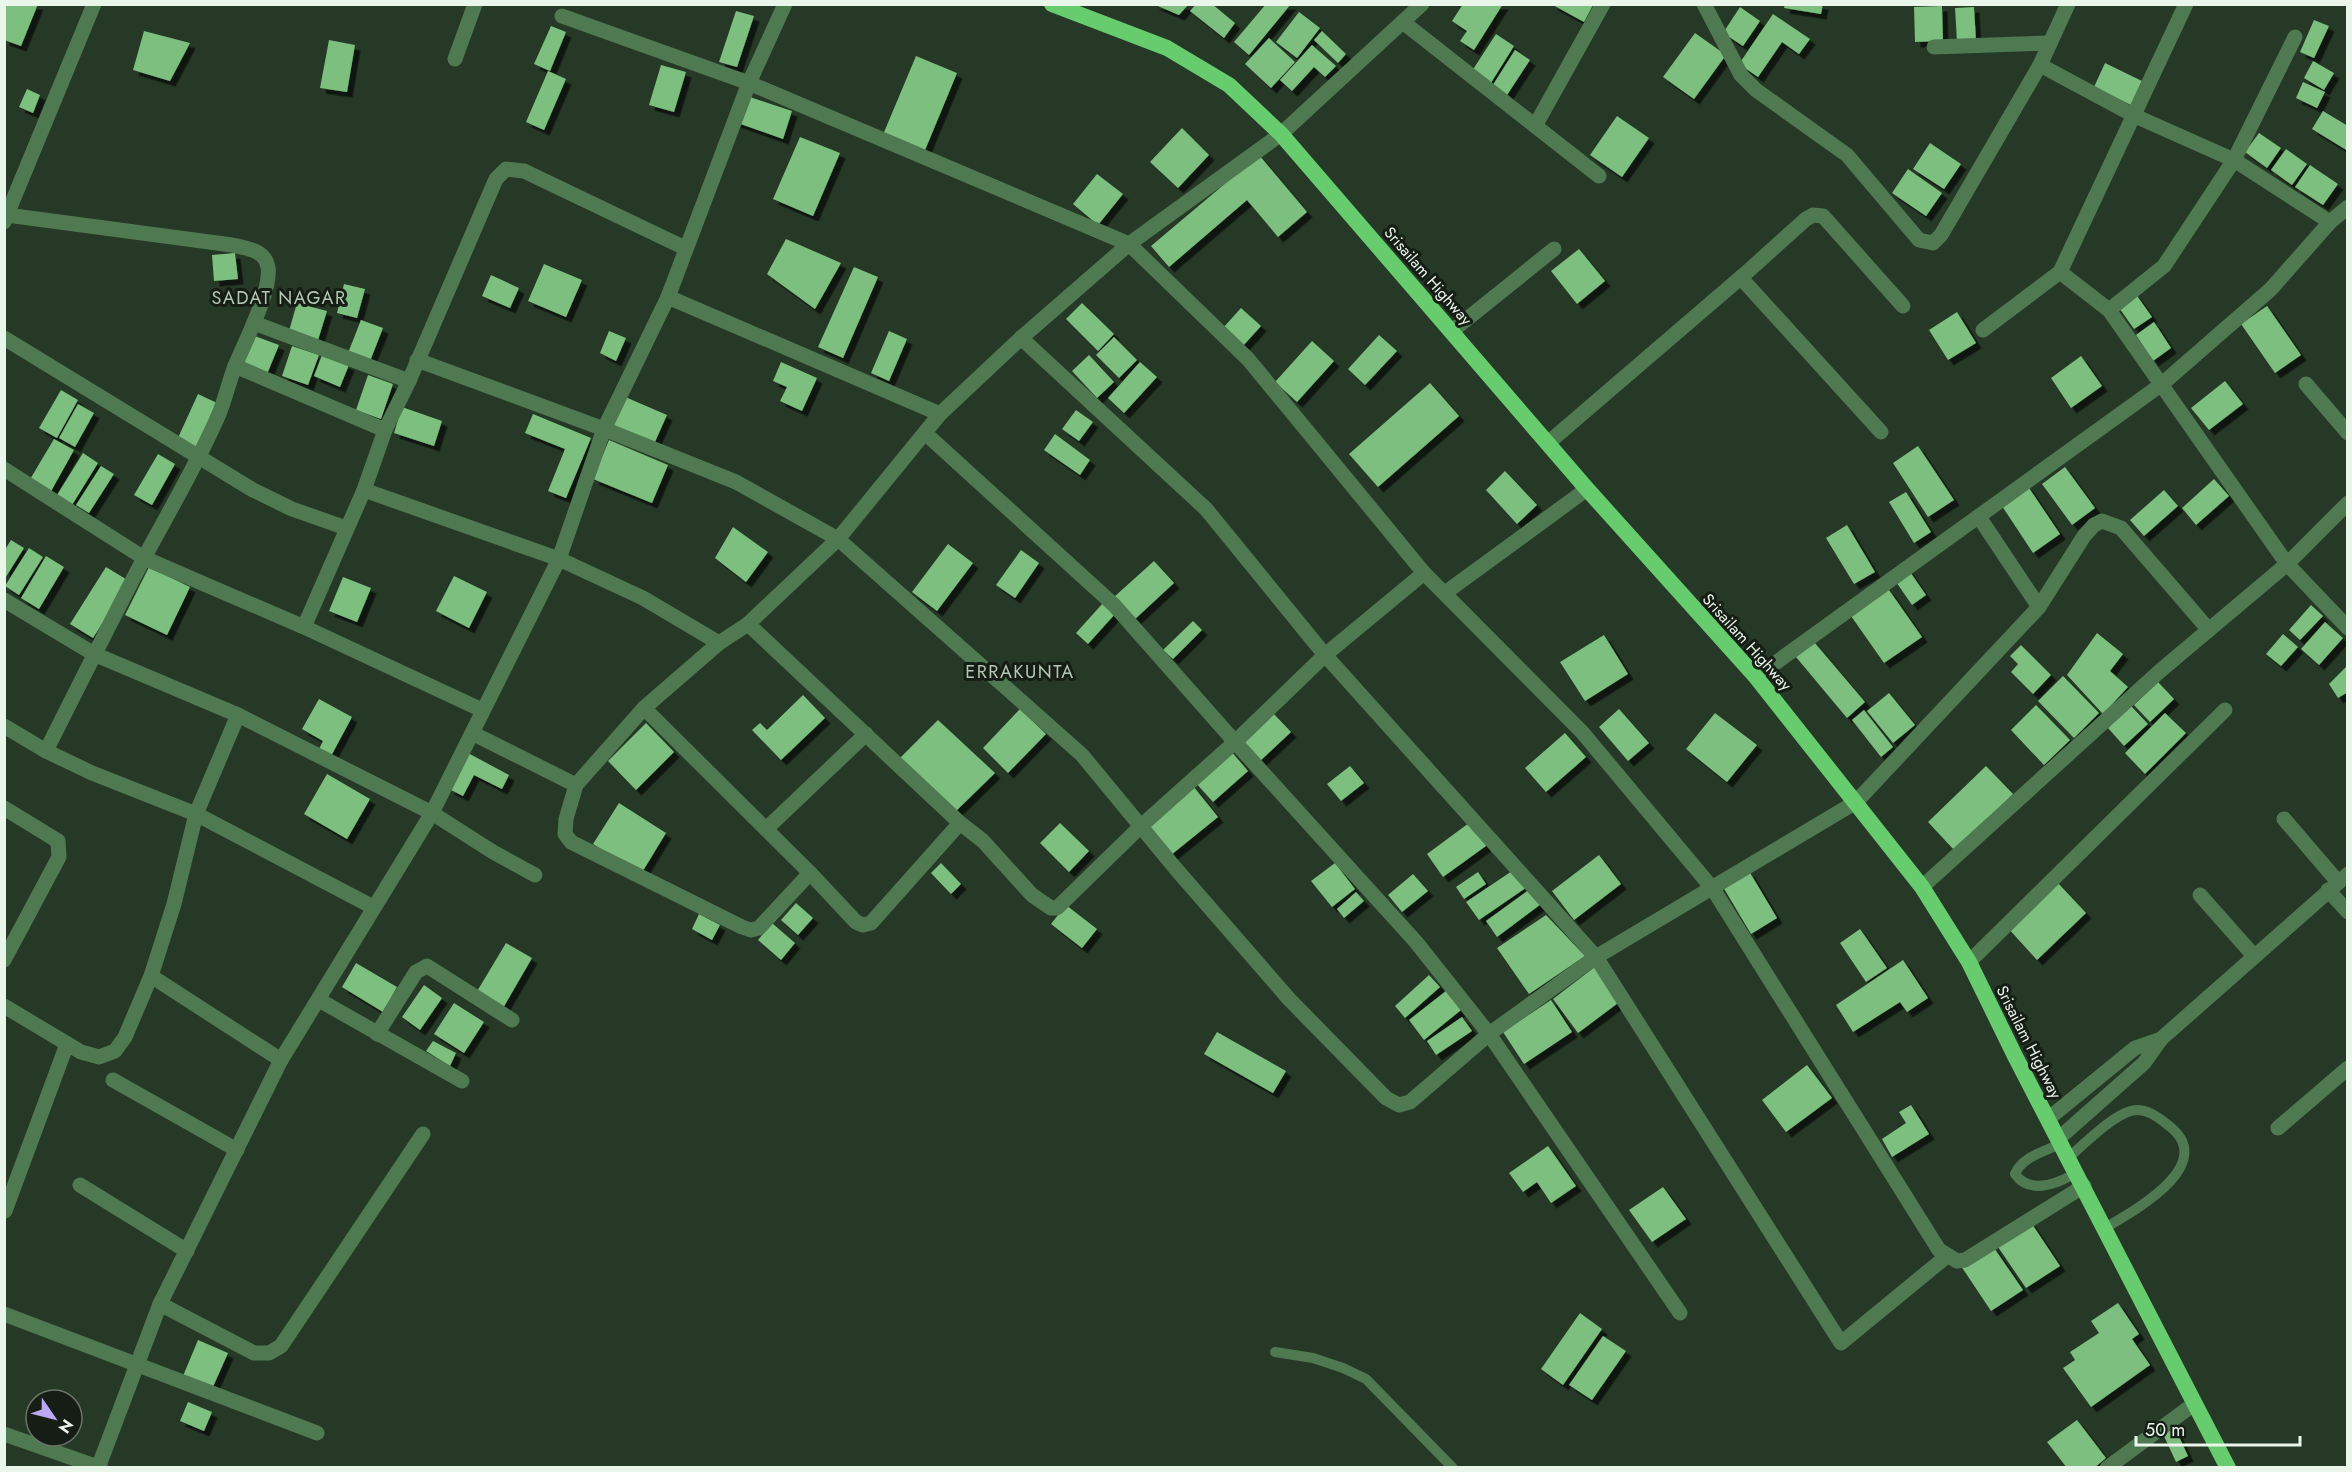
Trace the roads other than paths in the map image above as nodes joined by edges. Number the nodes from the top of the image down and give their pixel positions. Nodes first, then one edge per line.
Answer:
1 (94, 4) edge
2 (475, 4) edge
3 (785, 4) edge
4 (1422, 4) edge
5 (1603, 4) edge
6 (1704, 4) edge
7 (2068, 4) edge
8 (2186, 4) edge
9 (1058, 5) edge
10 (562, 16) dead end
11 (1404, 23) junction
12 (2295, 37) dead end
13 (2050, 43) junction
14 (1934, 47) dead end
15 (455, 59) dead end
16 (2040, 65) junction
17 (749, 83) junction
18 (2135, 116) junction
19 (1535, 126) junction
20 (1281, 134) junction
21 (2234, 160) junction
22 (1599, 176) dead end
23 (2348, 207) edge
24 (6, 219) edge
25 (2330, 222) junction
26 (1129, 244) junction
27 (685, 248) junction
28 (1554, 249) dead end
29 (2060, 272) junction
30 (1741, 278) junction
31 (668, 297) junction
32 (1903, 306) dead end
33 (2109, 310) junction
34 (254, 323) junction
35 (1983, 330) dead end
36 (1452, 331) junction
37 (4, 338) edge
38 (1021, 338) junction
39 (417, 360) junction
40 (235, 366) junction
41 (408, 381) junction
42 (2163, 384) junction
43 (2306, 384) dead end
44 (940, 414) junction
45 (604, 429) junction
46 (385, 430) junction
47 (1881, 432) dead end
48 (925, 433) junction
49 (2348, 433) edge
50 (1548, 443) junction
51 (199, 458) junction
52 (4, 469) edge
53 (1587, 489) junction
54 (364, 490) junction
55 (2348, 503) edge
56 (1979, 517) junction
57 (346, 528) junction
58 (838, 539) junction
59 (144, 558) junction
60 (559, 559) junction
61 (2288, 564) junction
62 (1424, 573) junction
63 (1445, 593) junction
64 (4, 600) edge
65 (2039, 607) junction
66 (748, 624) junction
67 (304, 627) junction
68 (2348, 628) edge
69 (2209, 630) junction
70 (719, 643) junction
71 (94, 654) junction
72 (1325, 655) junction
73 (1756, 677) junction
74 (644, 708) junction
75 (482, 710) junction
76 (2225, 710) dead end
77 (238, 715) junction
78 (4, 726) edge
79 (472, 733) junction
80 (866, 734) junction
81 (1235, 742) junction
82 (46, 751) junction
83 (576, 785) junction
84 (1856, 802) junction
85 (4, 808) edge
86 (432, 813) junction
87 (196, 814) junction
88 (2284, 819) dead end
89 (960, 823) junction
90 (1141, 826) junction
91 (766, 829) junction
92 (810, 873) junction
93 (535, 875) dead end
94 (2338, 882) edge
95 (1922, 887) junction
96 (1713, 889) junction
97 (2200, 895) dead end
98 (373, 907) junction
99 (2348, 912) edge
100 (2254, 956) junction
101 (1596, 957) junction
102 (4, 960) edge
103 (1969, 962) junction
104 (151, 976) junction
105 (319, 1000) junction
106 (4, 1006) edge
107 (512, 1020) dead end
108 (377, 1034) junction
109 (1489, 1035) junction
110 (2161, 1039) junction
111 (68, 1044) junction
112 (281, 1060) junction
113 (2348, 1068) edge
114 (113, 1080) dead end
115 (462, 1081) dead end
116 (2048, 1119) junction
117 (2278, 1128) dead end
118 (423, 1134) dead end
119 (2062, 1147) junction
120 (237, 1150) junction
121 (2080, 1180) junction
122 (80, 1185) dead end
123 (5, 1211) edge
124 (2105, 1228) junction
125 (187, 1251) junction
126 (1947, 1256) junction
127 (160, 1304) junction
128 (1680, 1313) dead end
129 (4, 1314) edge
130 (1275, 1352) dead end
131 (137, 1364) junction
132 (2194, 1404) junction
133 (317, 1432) dead end
134 (4, 1434) edge
135 (99, 1467) edge
136 (1454, 1467) edge
137 (2107, 1467) edge
138 (2228, 1467) edge

1 - 24 street
2 - 15 street
3 - 17 street
4 - 11 street
5 - 19 street
6 - 16 street
7 - 13 street
8 - 18 street
9 - 20 highway, Srisailam Highway
10 - 17 street
11 - 19 street
11 - 20 street
12 - 21 street
13 - 14 street
13 - 16 street
16 - 18 street
17 - 26 street
17 - 27 street
18 - 21 street
18 - 29 street
19 - 22 street
20 - 26 street
20 - 36 highway, Srisailam Highway
21 - 25 street
21 - 33 street
23 - 25 street
24 - 34 street
25 - 42 street
26 - 38 street
26 - 62 street
27 - 31 street
27 - 39 street
28 - 36 street
29 - 33 street
29 - 35 street
30 - 32 street
30 - 47 street
30 - 50 street
31 - 44 street
31 - 45 street
33 - 42 street
34 - 40 street
34 - 41 street
36 - 50 highway, Srisailam Highway
37 - 51 street
38 - 44 street
38 - 72 street
39 - 41 street
39 - 45 street
40 - 46 street
40 - 51 street
41 - 46 street
42 - 56 street
42 - 61 street
43 - 49 street
44 - 48 street
45 - 58 street
45 - 60 street
46 - 54 street
48 - 58 street
48 - 81 street
50 - 53 highway, Srisailam Highway
51 - 57 street
51 - 59 street
52 - 59 street
53 - 63 street
53 - 73 highway, Srisailam Highway
54 - 57 street
54 - 60 street
55 - 61 street
56 - 65 street
56 - 73 street
57 - 67 street
58 - 66 street
58 - 90 street
59 - 67 street
59 - 71 street
60 - 70 street
60 - 75 street
61 - 68 street
61 - 69 street
62 - 63 street
62 - 72 street
63 - 96 street
64 - 71 street
65 - 69 street
65 - 84 street
66 - 70 street
66 - 80 street
67 - 75 street
69 - 95 street
70 - 74 street
71 - 77 street
71 - 82 street
72 - 81 street
72 - 101 street
73 - 84 highway, Srisailam Highway
74 - 83 street
74 - 91 street
75 - 79 street
76 - 103 street
77 - 86 street
77 - 87 street
78 - 82 street
79 - 83 street
79 - 86 street
80 - 89 street
80 - 91 street
81 - 90 street
81 - 109 street
82 - 87 street
83 - 92 street
84 - 95 highway, Srisailam Highway
84 - 96 street
85 - 102 street
86 - 93 street
86 - 98 street
87 - 98 street
87 - 104 street
88 - 94 street
89 - 90 street
89 - 92 street
90 - 109 street
91 - 92 street
94 - 99 street
94 - 100 street
95 - 103 highway, Srisailam Highway
96 - 101 street
96 - 126 street
97 - 100 street
98 - 105 street
100 - 110 street
101 - 109 street
101 - 126 street
103 - 116 highway, Srisailam Highway
104 - 111 street
104 - 112 street
105 - 108 street
105 - 112 street
106 - 111 street
107 - 108 street
108 - 115 street
109 - 128 street
110 - 116 street
110 - 119 street
111 - 123 street
112 - 120 street
113 - 117 street
114 - 120 street
116 - 119 highway, Srisailam Highway
118 - 127 street
119 - 121 highway, Srisailam Highway
119 - 121 lane
119 - 124 lane
120 - 125 street
121 - 124 highway, Srisailam Highway
121 - 126 street
122 - 125 street
124 - 132 highway, Srisailam Highway
125 - 127 street
127 - 131 street
129 - 131 street
130 - 136 lane
131 - 133 street
131 - 135 street
132 - 137 street
132 - 138 highway, Srisailam Highway
134 - 135 street

